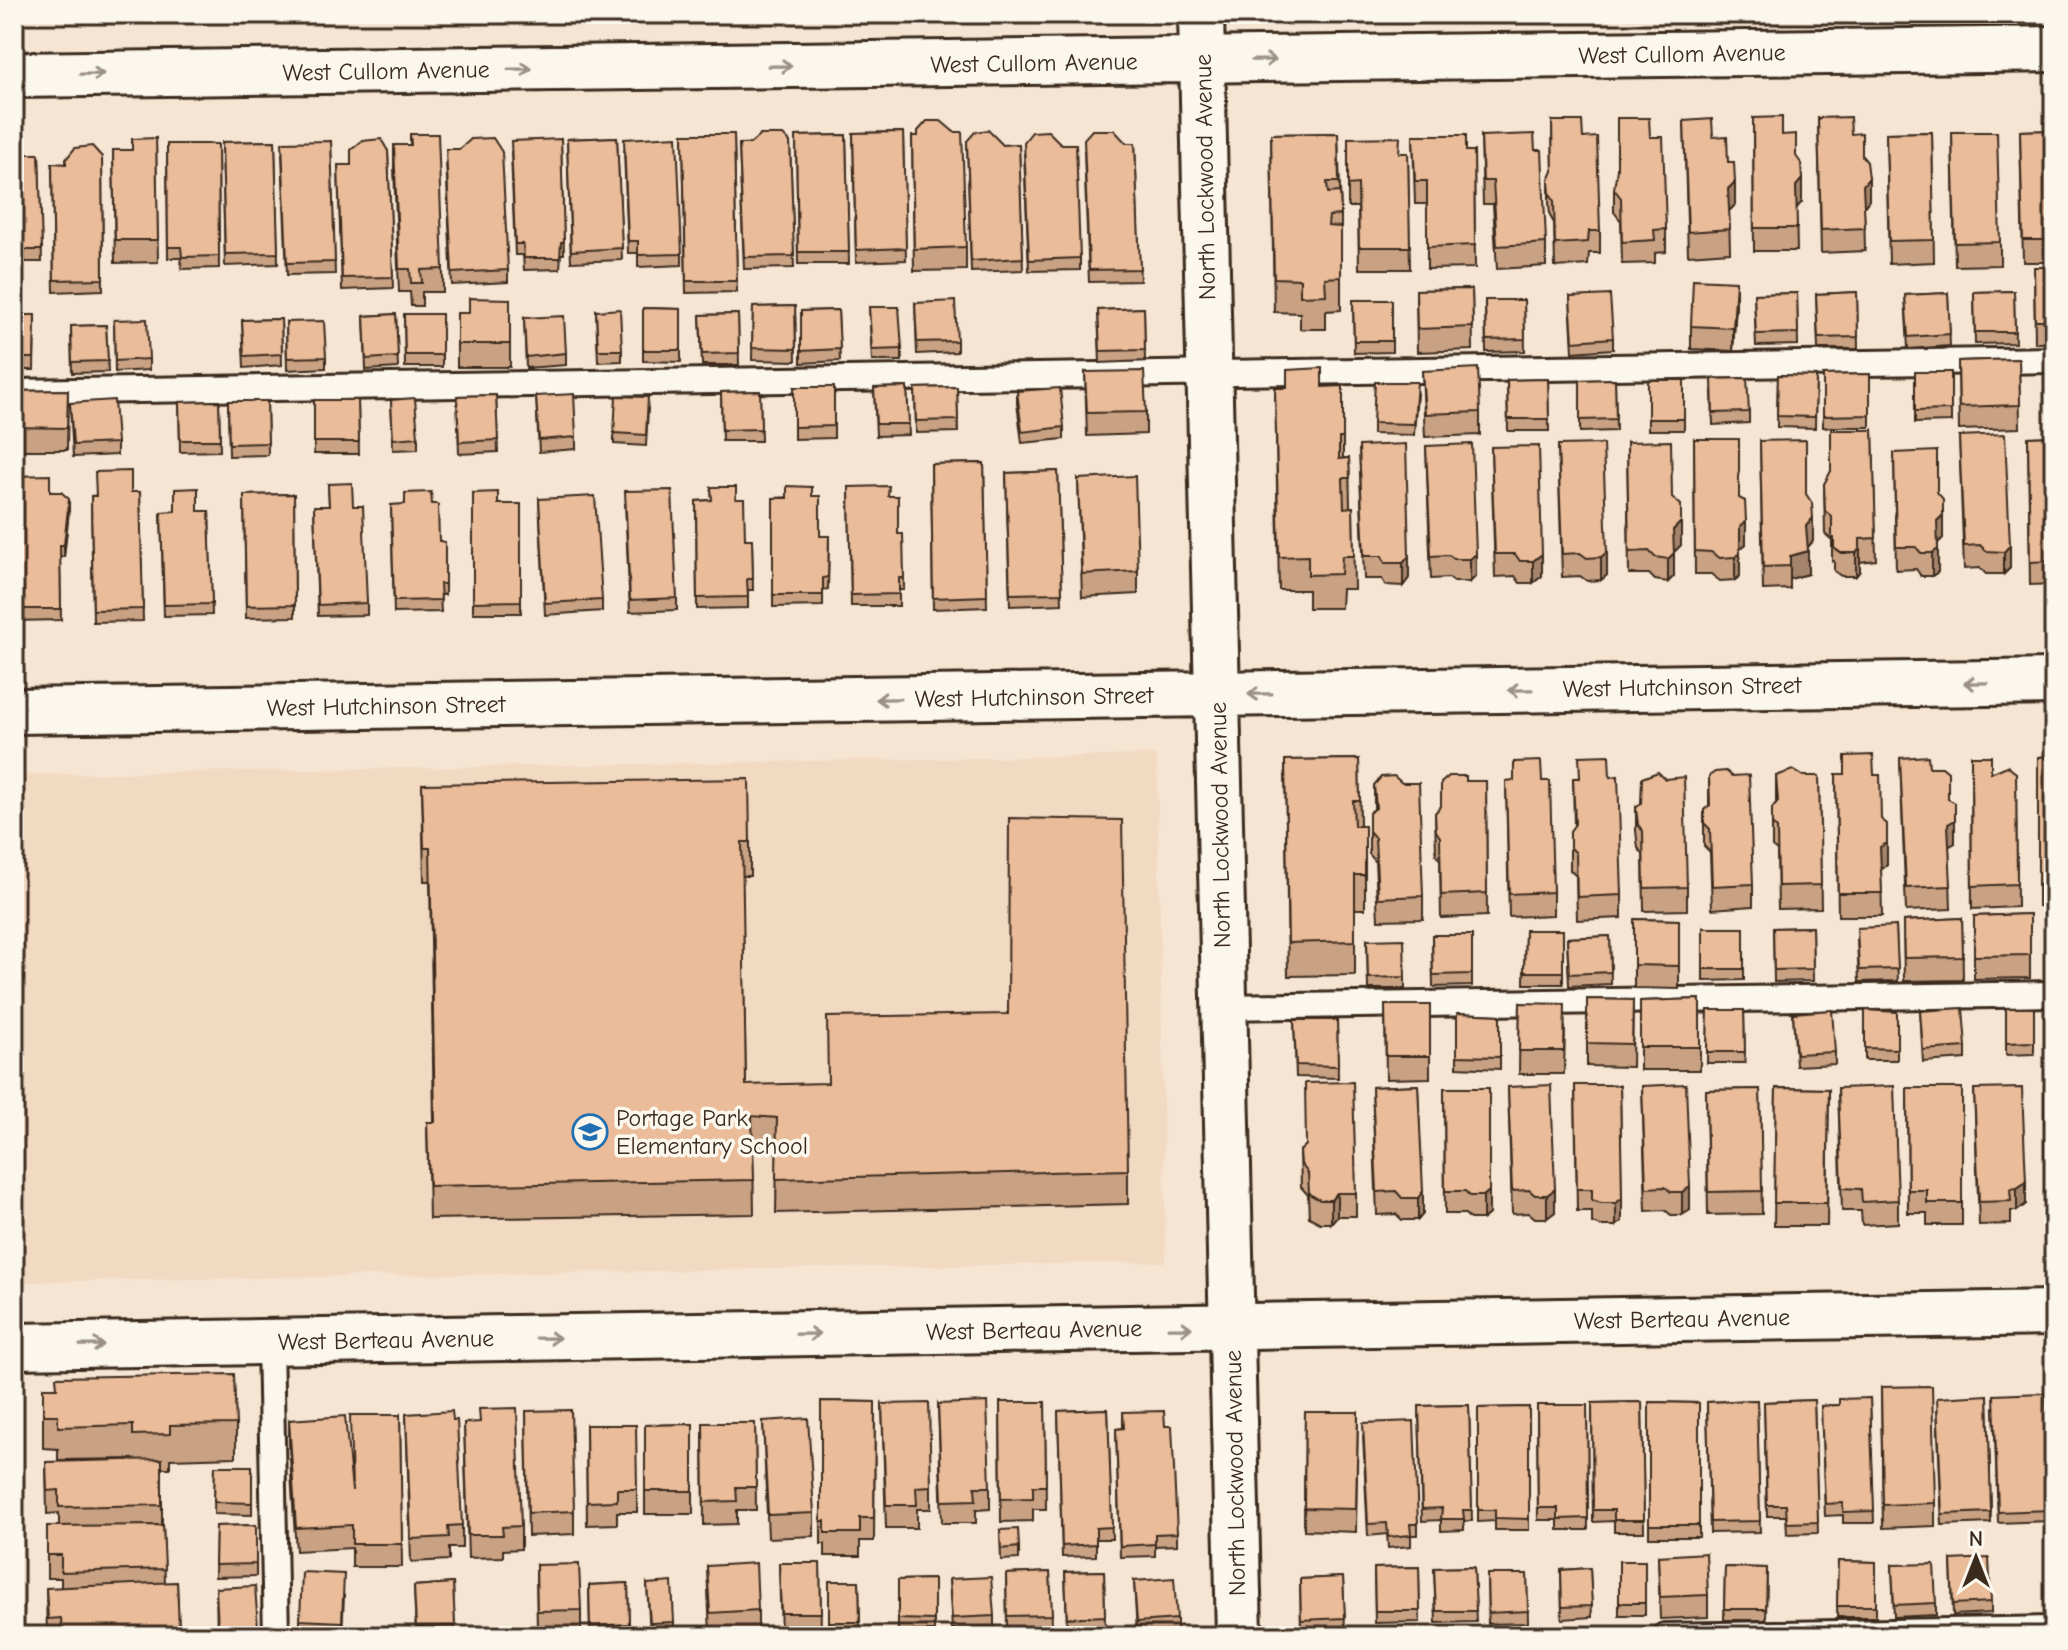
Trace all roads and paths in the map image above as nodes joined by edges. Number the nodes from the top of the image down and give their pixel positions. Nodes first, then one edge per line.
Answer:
1 (1201, 14) edge
2 (2054, 49) edge
3 (1202, 61) junction
4 (14, 75) edge
5 (2054, 360) edge
6 (1209, 373) junction
7 (14, 392) edge
8 (2054, 682) edge
9 (1217, 694) junction
10 (14, 711) edge
11 (2054, 994) edge
12 (1224, 1007) junction
13 (2054, 1313) edge
14 (1232, 1327) junction
15 (270, 1342) junction
16 (14, 1346) edge
17 (2054, 1629) edge
18 (276, 1636) edge
19 (1239, 1636) edge
20 (1665, 1636) edge

1 - 3 street, North Lockwood Avenue
3 -> 2 street, West Cullom Avenue
4 -> 3 street, West Cullom Avenue
3 - 6 street, North Lockwood Avenue
5 - 6 lane
6 - 7 lane
6 - 9 street, North Lockwood Avenue
8 -> 9 street, West Hutchinson Street
9 -> 10 street, West Hutchinson Street
9 - 12 street, North Lockwood Avenue
11 - 12 lane
12 - 14 street, North Lockwood Avenue
13 - 14 street, West Berteau Avenue
15 -> 14 street, West Berteau Avenue
14 - 19 street, North Lockwood Avenue
16 -> 15 street, West Berteau Avenue
15 - 18 lane
17 - 20 lane

